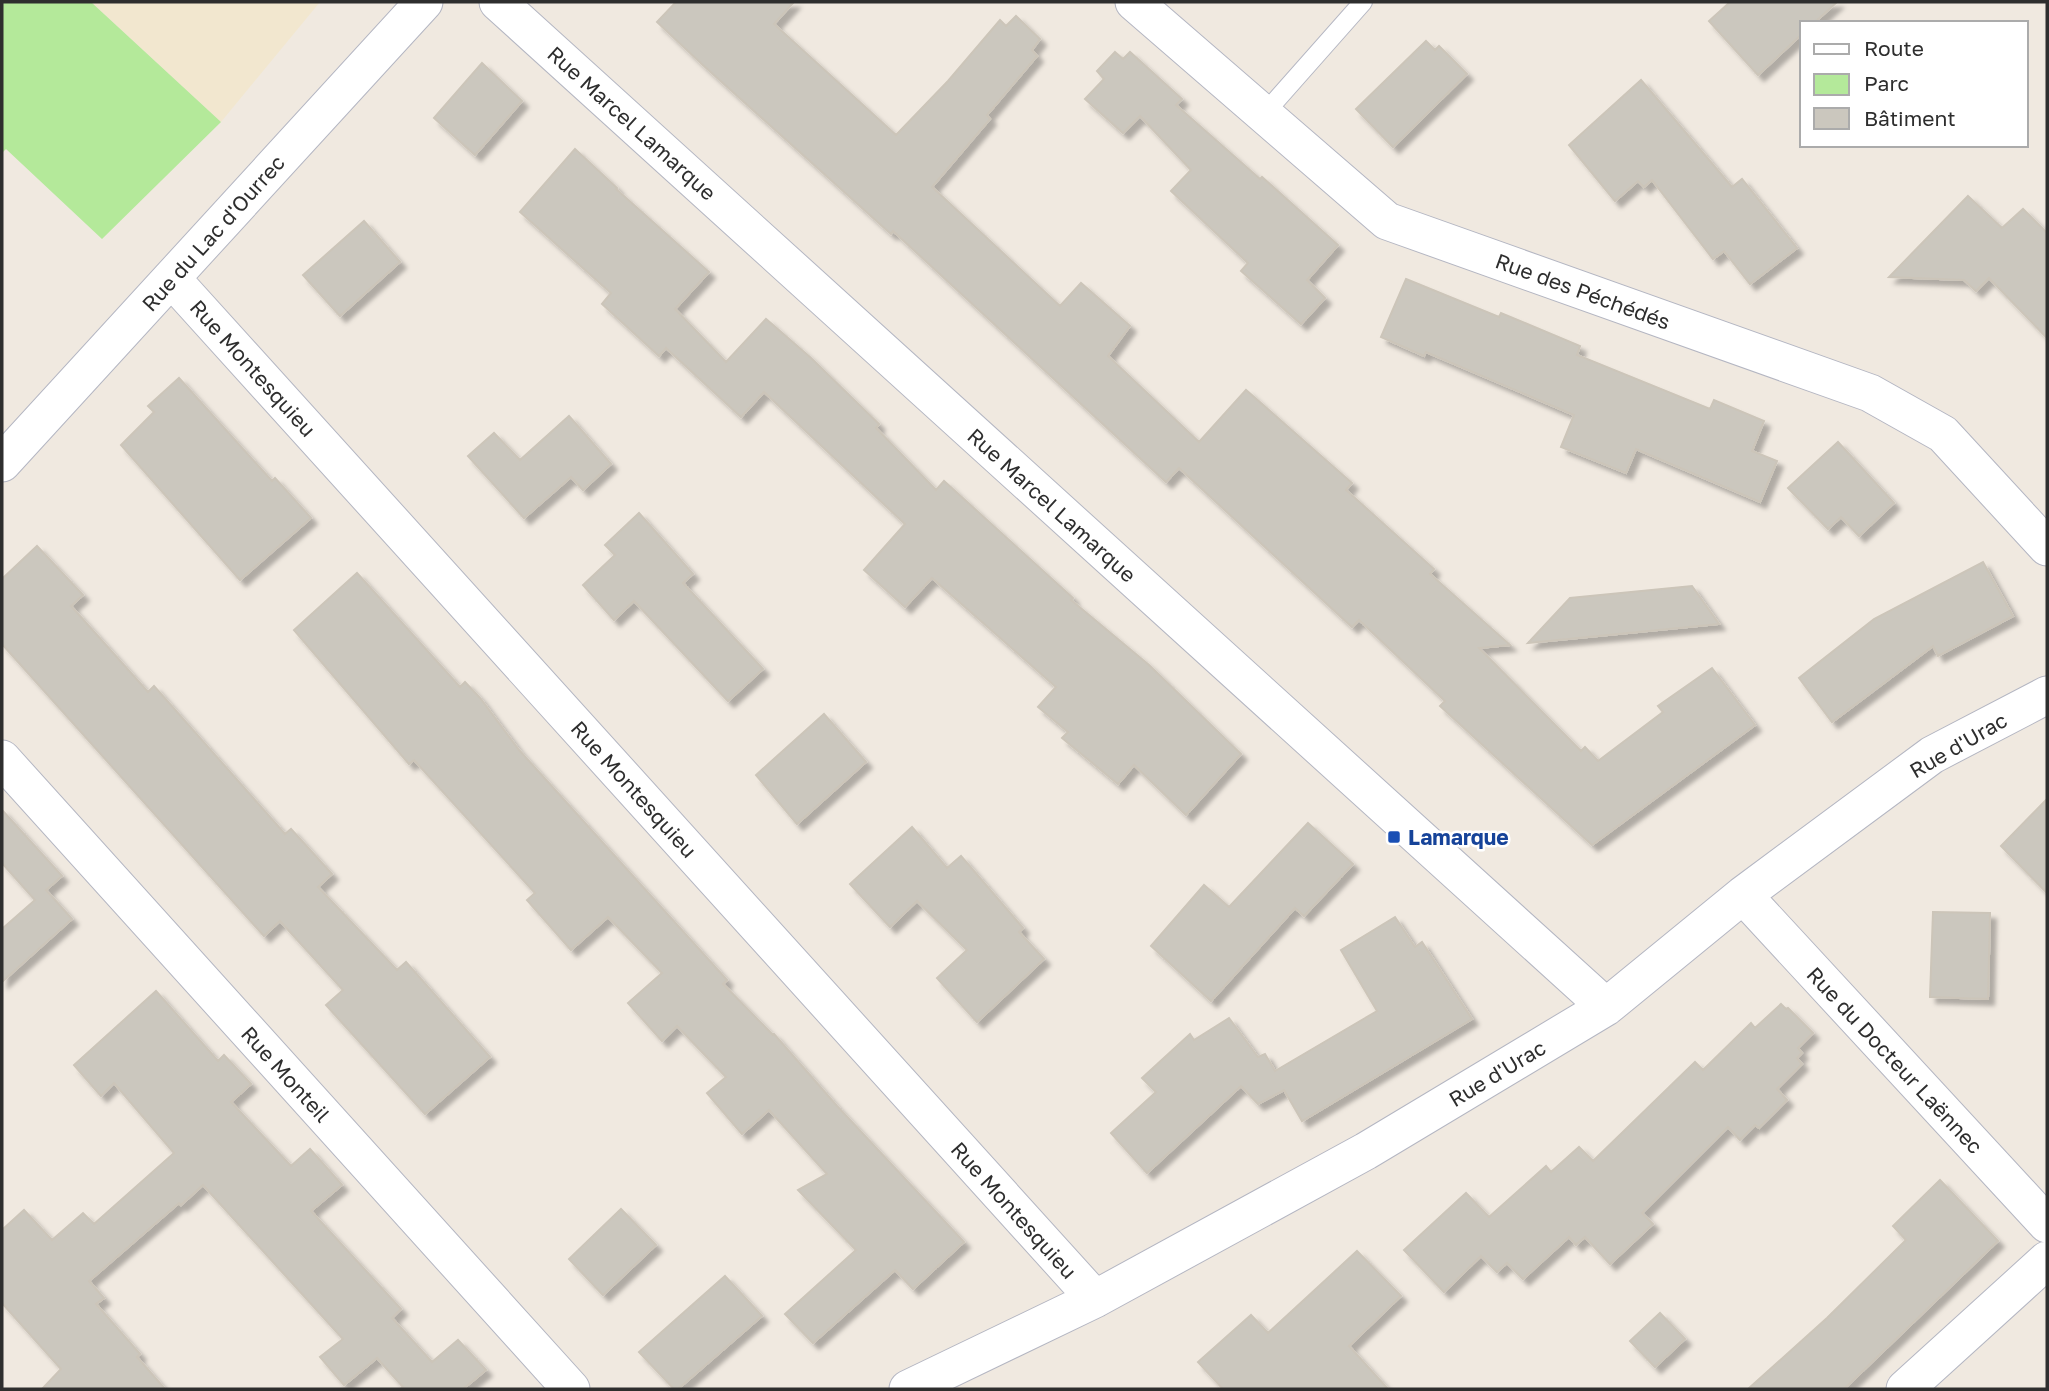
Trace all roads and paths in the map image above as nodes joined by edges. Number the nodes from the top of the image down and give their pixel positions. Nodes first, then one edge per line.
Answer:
1 (424, 2) edge
2 (498, 2) edge
3 (1135, 2) edge
4 (1363, 2) edge
5 (1264, 114) junction
6 (172, 279) junction
7 (2, 463) edge
8 (2047, 547) edge
9 (2047, 695) edge
10 (2, 759) edge
11 (1743, 895) junction
12 (1606, 1007) junction
13 (2047, 1224) edge
14 (2047, 1260) edge
15 (1095, 1299) junction
16 (571, 1389) edge
17 (908, 1389) edge
18 (1905, 1389) edge

1 - 6 street, Rue du Lac d'Ourrec
2 - 12 street, Rue Marcel Lamarque
3 - 5 street, Rue des Péchédés
4 - 5 lane
5 - 8 street, Rue des Péchédés
6 - 7 street, Rue du Lac d'Ourrec
6 - 15 street, Rue Montesquieu
9 - 11 street, Rue d'Urac
10 - 16 street, Rue Monteil
11 - 12 street, Rue d'Urac
11 - 13 street, Rue du Docteur Laënnec
12 - 15 street, Rue d'Urac
14 - 18 street
15 - 17 street, Rue d'Urac

